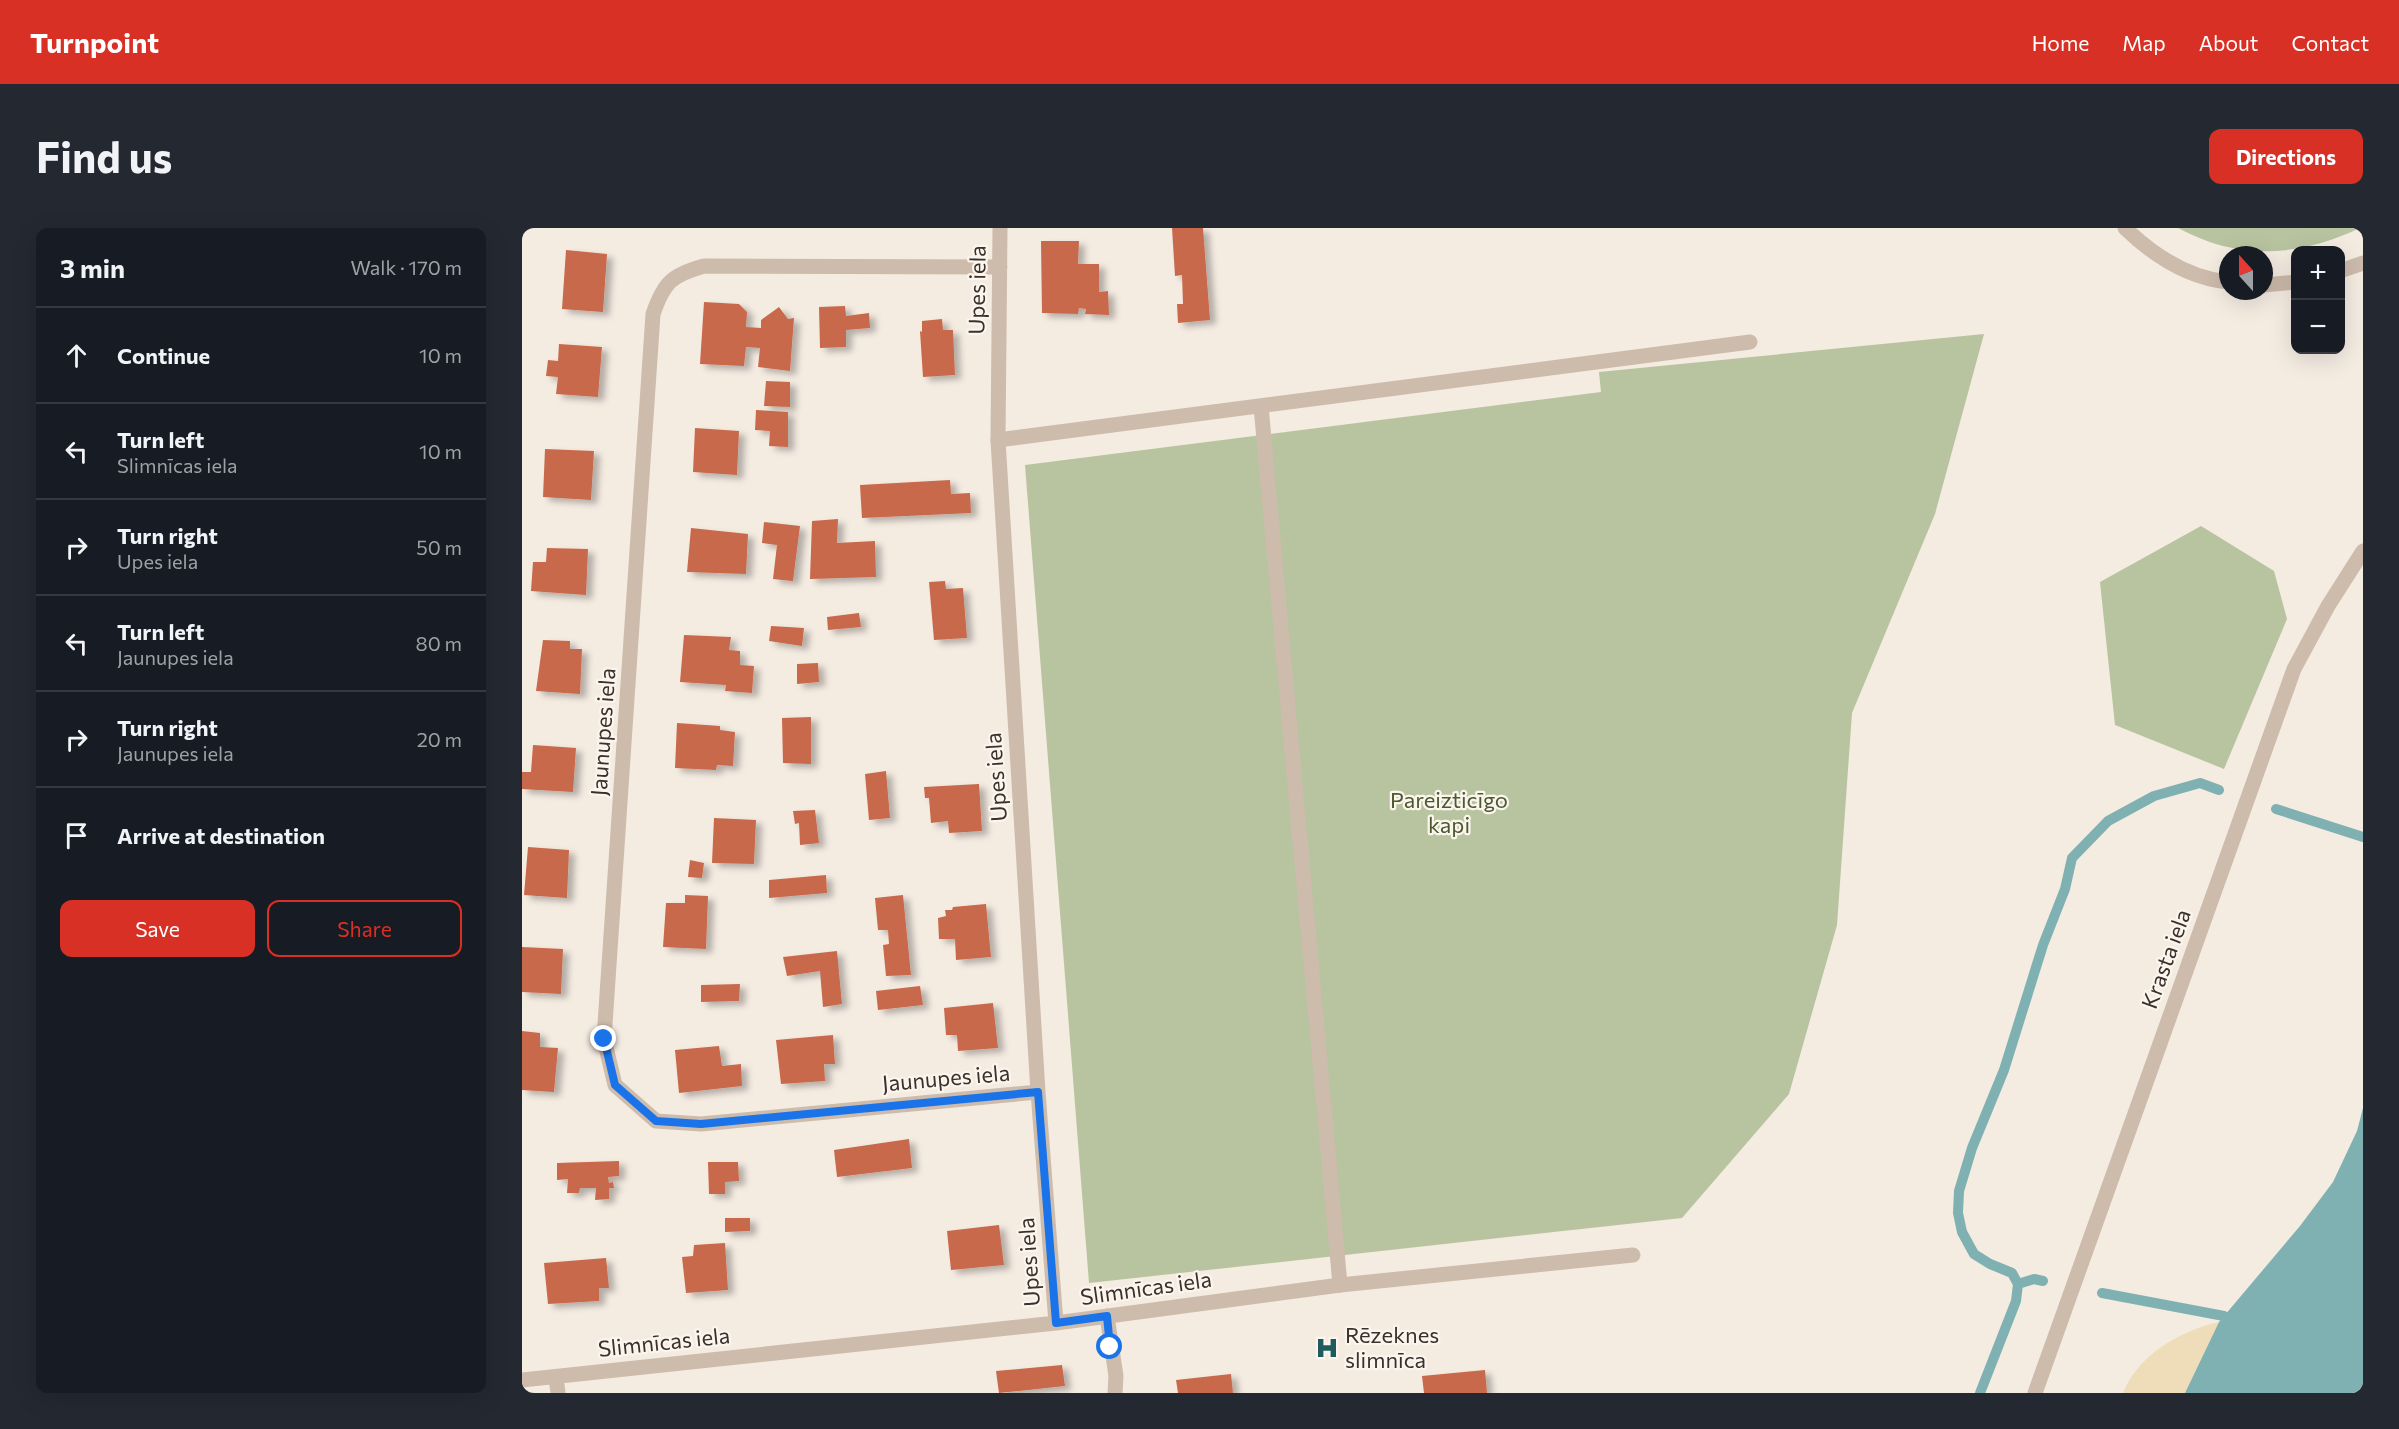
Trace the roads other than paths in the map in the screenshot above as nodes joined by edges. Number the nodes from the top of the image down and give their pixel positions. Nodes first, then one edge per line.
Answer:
1 (1000, 228) edge
2 (2125, 228) edge
3 (2363, 263) edge
4 (1000, 267) junction
5 (2345, 270) edge
6 (2219, 281) edge
7 (2291, 282) edge
8 (2273, 284) edge
9 (1750, 342) dead end
10 (1261, 406) junction
11 (998, 440) junction
12 (2363, 551) edge
13 (1038, 1092) junction
14 (1633, 1255) dead end
15 (1340, 1285) junction
16 (1107, 1316) junction
17 (1056, 1323) junction
18 (556, 1377) junction
19 (522, 1380) edge
20 (558, 1393) edge
21 (1115, 1393) edge
22 (2036, 1393) edge

1 - 4 street, Upes iela
2 - 6 street
3 - 5 street
4 - 11 street, Upes iela
4 - 13 street, Jaunupes iela
7 - 8 street
9 - 10 street
10 - 11 street
10 - 15 street
11 - 13 street, Upes iela
12 - 22 street, Krasta iela
13 - 17 street, Upes iela
14 - 15 street, Slimnīcas iela
15 - 16 street, Slimnīcas iela
16 - 17 street, Slimnīcas iela
16 - 21 street
17 - 18 street, Slimnīcas iela
18 - 19 street, Slimnīcas iela
18 - 20 street

